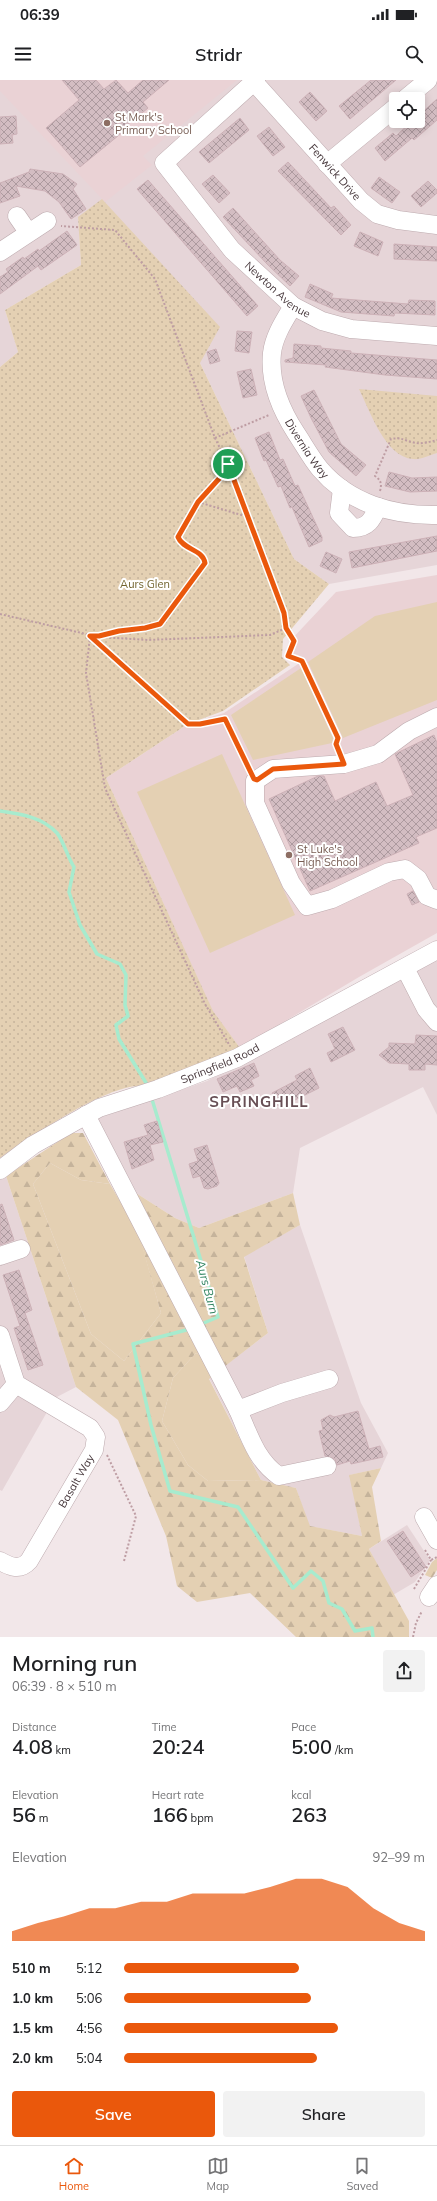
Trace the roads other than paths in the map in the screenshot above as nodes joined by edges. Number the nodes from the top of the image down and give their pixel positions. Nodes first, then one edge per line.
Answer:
1 (428, 80) edge
2 (255, 81) edge
3 (413, 92) edge
4 (389, 113) edge
5 (327, 164) junction
6 (17, 216) dead end
7 (48, 221) road end
8 (436, 223) edge
9 (28, 232) junction
10 (0, 252) edge
11 (292, 306) junction
12 (437, 336) edge
13 (342, 489) junction
14 (376, 506) junction
15 (437, 515) edge
16 (437, 717) edge
17 (437, 900) edge
18 (437, 950) edge
19 (405, 968) junction
20 (437, 1022) edge
21 (86, 1115) junction
22 (0, 1170) edge
23 (21, 1249) dead end
24 (0, 1256) edge
25 (0, 1335) edge
26 (328, 1379) dead end
27 (16, 1384) junction
28 (0, 1403) edge
29 (238, 1410) junction
30 (328, 1466) dead end
31 (424, 1517) dead end
32 (437, 1540) edge
33 (0, 1561) edge

1 - 3 street
2 - 5 street, Fenwick Drive
2 - 11 street, Newton Avenue
4 - 5 street
5 - 8 street, Fenwick Drive
6 - 9 street
7 - 9 street
9 - 10 street
11 - 12 street, Newton Avenue
11 - 13 street, Divernia Way
13 - 14 street, Divernia Way
13 - 14 street
14 - 15 street, Divernia Way
16 - 17 street
18 - 19 street, Springfield Road
19 - 20 street
19 - 21 street, Springfield Road
21 - 22 street, Springfield Road
21 - 29 street
23 - 24 street
25 - 27 street
26 - 29 street
27 - 28 street
27 - 33 street, Basalt Way
29 - 30 street
31 - 32 street

